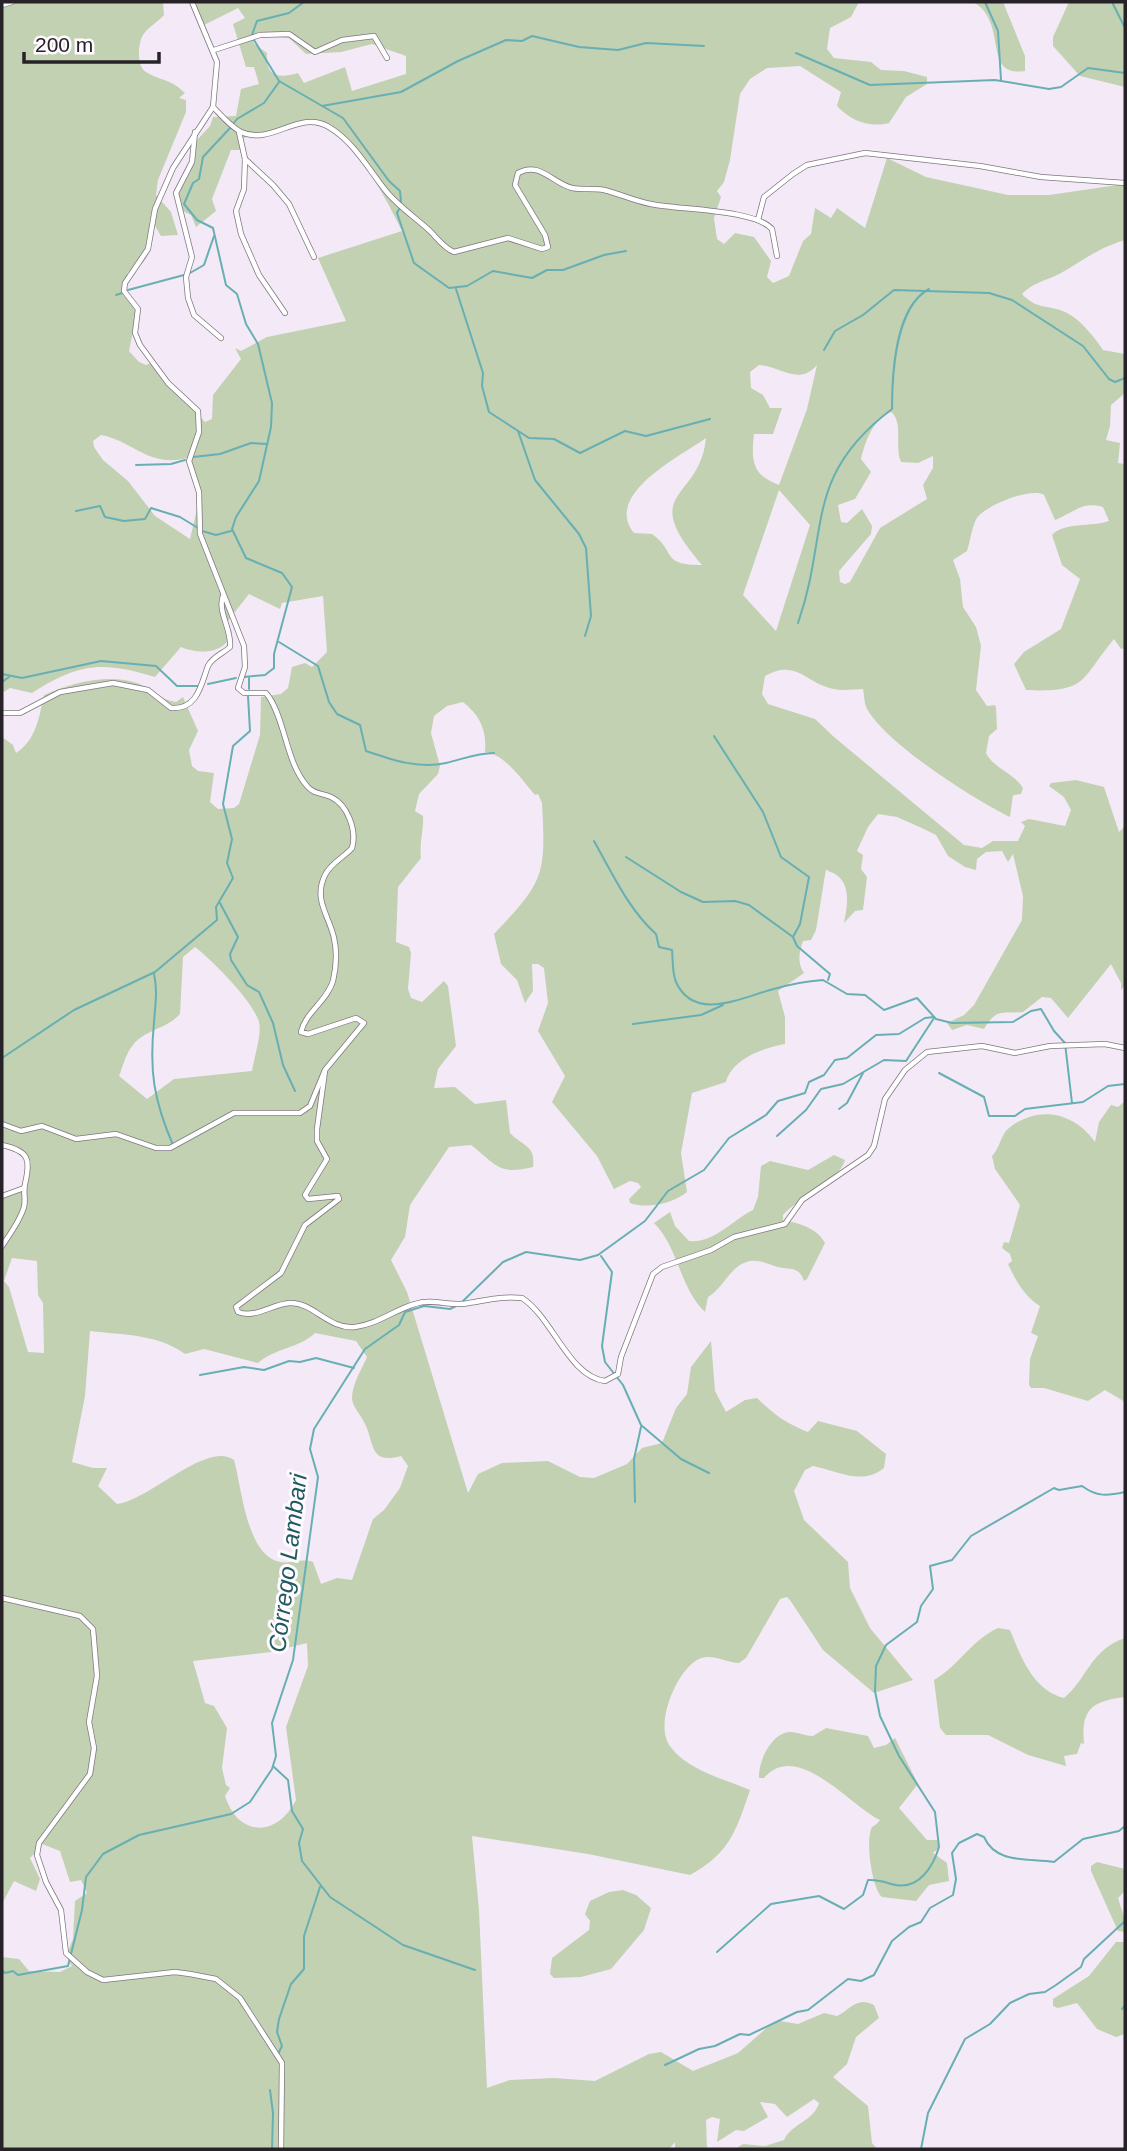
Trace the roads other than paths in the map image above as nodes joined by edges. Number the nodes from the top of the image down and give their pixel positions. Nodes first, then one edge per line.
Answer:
1 (12, 2) edge
2 (192, 2) edge
3 (2, 5) edge
4 (214, 50) junction
5 (387, 58) dead end
6 (213, 107) junction
7 (195, 131) junction
8 (239, 131) junction
9 (245, 159) junction
10 (1125, 183) edge
11 (758, 220) junction
12 (777, 256) dead end
13 (314, 257) dead end
14 (285, 313) dead end
15 (221, 338) dead end
16 (223, 595) junction
17 (2, 713) edge
18 (1125, 1048) edge
19 (325, 1070) junction
20 (2, 1124) edge
21 (2, 1145) edge
22 (24, 1188) junction
23 (2, 1196) edge
24 (2, 1246) edge
25 (2, 1598) edge
26 (281, 2149) edge

1 - 3 street
2 - 4 street
4 - 5 street
4 - 6 street
6 - 7 street
6 - 8 street
7 - 15 street
7 - 16 street
8 - 9 street
8 - 11 street
9 - 13 street
9 - 14 street
10 - 11 street
11 - 12 street
16 - 17 street
16 - 19 street
18 - 19 street
19 - 20 street
21 - 22 street
22 - 23 street
22 - 24 street
25 - 26 street

